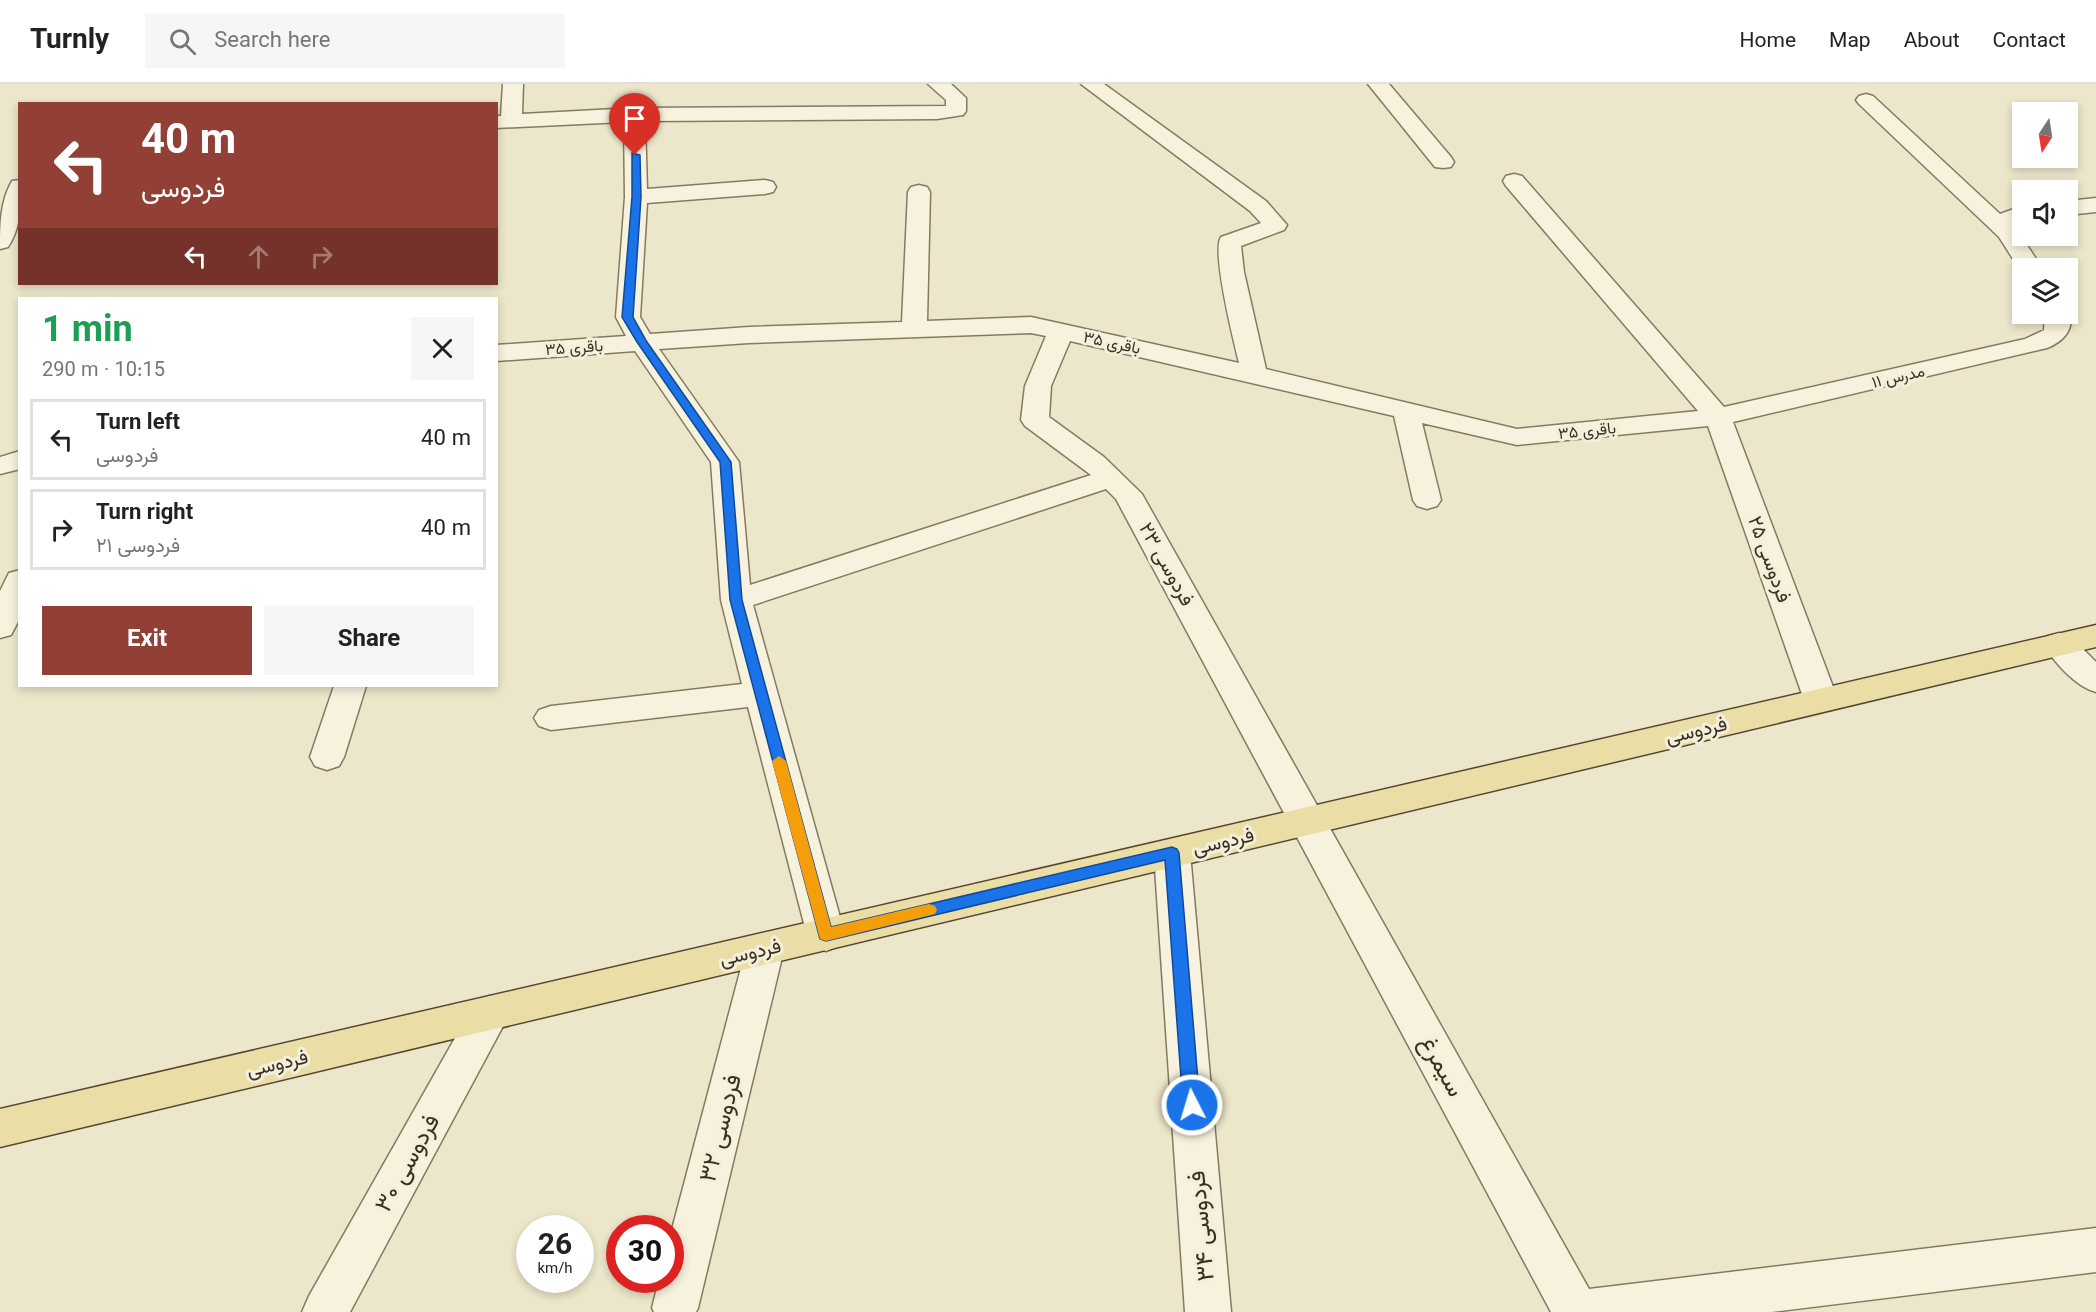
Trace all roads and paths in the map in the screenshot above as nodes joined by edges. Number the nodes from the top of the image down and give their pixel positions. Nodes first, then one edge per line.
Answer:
1 (513, 84) edge
2 (938, 84) edge
3 (1091, 84) edge
4 (1378, 84) edge
5 (1866, 100) dead end
6 (634, 114) junction
7 (504, 121) edge
8 (1443, 162) dead end
9 (1514, 181) dead end
10 (765, 187) dead end
11 (18, 192) edge
12 (919, 192) dead end
13 (636, 197) junction
14 (2096, 205) edge
15 (2078, 207) edge
16 (2012, 217) edge
17 (2006, 232) junction
18 (0, 242) edge
19 (2023, 258) edge
20 (2060, 324) edge
21 (914, 329) junction
22 (1062, 331) junction
23 (642, 342) junction
24 (498, 353) edge
25 (1254, 374) junction
26 (1406, 410) junction
27 (1718, 417) junction
28 (18, 460) edge
29 (0, 466) edge
30 (1111, 478) junction
31 (1427, 500) dead end
32 (0, 579) edge
33 (18, 580) edge
34 (18, 585) edge
35 (736, 600) junction
36 (0, 627) edge
37 (2096, 636) edge
38 (2059, 644) junction
39 (2096, 681) edge
40 (350, 687) edge
41 (761, 694) junction
42 (1821, 700) junction
43 (551, 718) dead end
44 (327, 757) dead end
45 (1308, 821) junction
46 (1172, 853) junction
47 (826, 934) junction
48 (765, 949) junction
49 (490, 1013) junction
50 (0, 1128) edge
51 (2096, 1250) edge
52 (675, 1308) dead end
53 (325, 1312) edge
54 (1208, 1312) edge
55 (1576, 1312) edge
56 (1588, 1312) edge

1 - 7 street
2 - 6 street
3 - 25 street
4 - 8 street
5 - 17 street
6 - 7 street
6 - 13 street
9 - 27 street
10 - 13 street
11 - 18 street
12 - 21 street
13 - 23 street
14 - 15 street
16 - 17 street
17 - 19 street
20 - 27 street, مدرس ۱۱
21 - 22 street, باقری ۳۵
21 - 23 street, باقری ۳۵
22 - 25 street, باقری ۳۵
22 - 30 street, فردوسی ۲۳
23 - 24 street, باقری ۳۵
23 - 35 street
25 - 26 street, باقری ۳۵
26 - 27 street, باقری ۳۵
26 - 31 street
27 - 42 street, فردوسی ۲۵
28 - 29 street
30 - 35 street
30 - 45 street, فردوسی ۲۳
32 - 33 street
34 - 36 street
35 - 41 street
37 - 38 main road, فردوسی
38 - 39 street
38 - 42 main road, فردوسی
40 - 44 street
41 - 43 street
41 - 47 street
42 - 45 main road, فردوسی
45 - 46 main road, فردوسی
45 - 55 street, سیمرغ
46 - 47 main road, فردوسی
46 - 54 street, فردوسی ۳۴
47 - 48 main road, فردوسی
48 - 49 main road, فردوسی
48 - 52 street, فردوسی ۳۲
49 - 50 main road, فردوسی
49 - 53 street, فردوسی ۳۰
51 - 56 street

